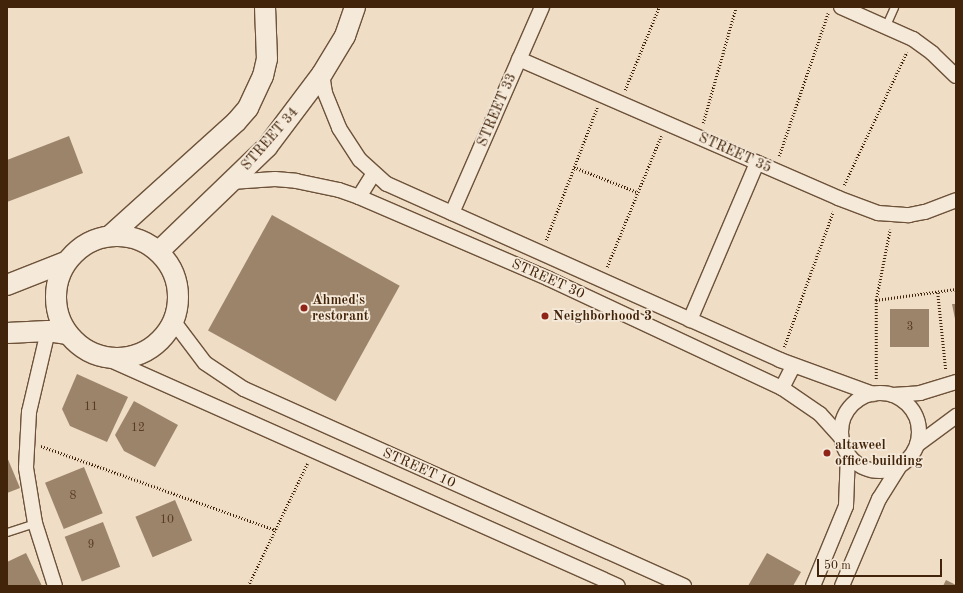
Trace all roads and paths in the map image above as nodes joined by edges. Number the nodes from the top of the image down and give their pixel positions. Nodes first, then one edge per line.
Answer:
1 (265, 7) edge
2 (356, 7) edge
3 (542, 7) edge
4 (658, 7) edge
5 (736, 7) edge
6 (830, 7) edge
7 (841, 7) edge
8 (894, 7) edge
9 (886, 25) junction
10 (913, 39) junction
11 (519, 59) junction
12 (322, 74) junction
13 (956, 76) edge
14 (602, 95) junction
15 (619, 103) junction
16 (666, 123) junction
17 (699, 137) junction
18 (757, 163) junction
19 (574, 167) junction
20 (774, 170) junction
21 (374, 173) junction
22 (231, 182) junction
23 (637, 192) junction
24 (359, 197) junction
25 (838, 198) junction
26 (956, 200) edge
27 (452, 213) junction
28 (892, 215) junction
29 (111, 235) junction
30 (159, 251) junction
31 (541, 253) junction
32 (65, 262) junction
33 (601, 280) junction
34 (7, 285) edge
35 (956, 289) edge
36 (938, 293) junction
37 (876, 300) junction
38 (690, 320) junction
39 (174, 322) junction
40 (48, 331) junction
41 (7, 333) edge
42 (68, 334) junction
43 (106, 358) junction
44 (780, 360) junction
45 (792, 366) junction
46 (952, 384) edge
47 (782, 388) junction
48 (875, 394) junction
49 (893, 395) junction
50 (956, 416) edge
51 (841, 437) junction
52 (26, 440) junction
53 (917, 446) junction
54 (314, 450) junction
55 (848, 455) junction
56 (900, 466) junction
57 (35, 523) junction
58 (275, 530) junction
59 (7, 532) edge
60 (667, 583) edge
61 (55, 586) edge
62 (248, 586) edge
63 (618, 586) edge
64 (684, 586) edge
65 (813, 586) edge
66 (842, 586) edge

1 - 29 street
2 - 12 street, STREET 34
3 - 11 street, STREET 33
4 - 15 path
5 - 17 path
6 - 20 path
7 - 9 street
8 - 9 lane
9 - 10 street
10 - 13 street
10 - 25 path
11 - 14 street, STREET 35
11 - 27 street, STREET 33
12 - 21 street, STREET 30
12 - 22 street, STREET 34
14 - 15 street, STREET 35
14 - 19 path
15 - 16 street, STREET 35
16 - 17 street, STREET 35
16 - 23 path
17 - 18 street, STREET 35
18 - 20 street, STREET 35
18 - 38 street
19 - 23 path
19 - 31 path
20 - 25 street, STREET 35
21 - 24 street
21 - 27 street, STREET 30
22 - 24 street, STREET 30
22 - 30 street, STREET 34
23 - 33 path
24 - 47 street, STREET 30
25 - 28 street, STREET 35
25 - 44 path
26 - 28 street, STREET 35
27 - 31 street, STREET 30
28 - 37 path
29 - 30 street
29 - 32 street
30 - 39 street
31 - 33 street, STREET 30
32 - 34 street
32 - 42 street
33 - 38 street, STREET 30
35 - 36 path
36 - 37 path
36 - 46 path
37 - 48 path
38 - 44 street, STREET 30
39 - 43 street
39 - 60 street, STREET 10
40 - 41 street
40 - 42 street
40 - 52 street
42 - 43 street
43 - 54 street, STREET 10
44 - 45 street, STREET 30
45 - 47 street
45 - 48 street, STREET 30
46 - 49 street
47 - 51 street, STREET 30
48 - 49 street
48 - 51 street
49 - 53 street
50 - 53 street
51 - 55 street
52 - 57 street
52 - 58 path
53 - 56 street
54 - 58 path
54 - 63 street, STREET 10
55 - 56 street
55 - 65 street
56 - 66 street
57 - 59 lane
57 - 61 street
58 - 62 path
60 - 64 street, STREET 10

